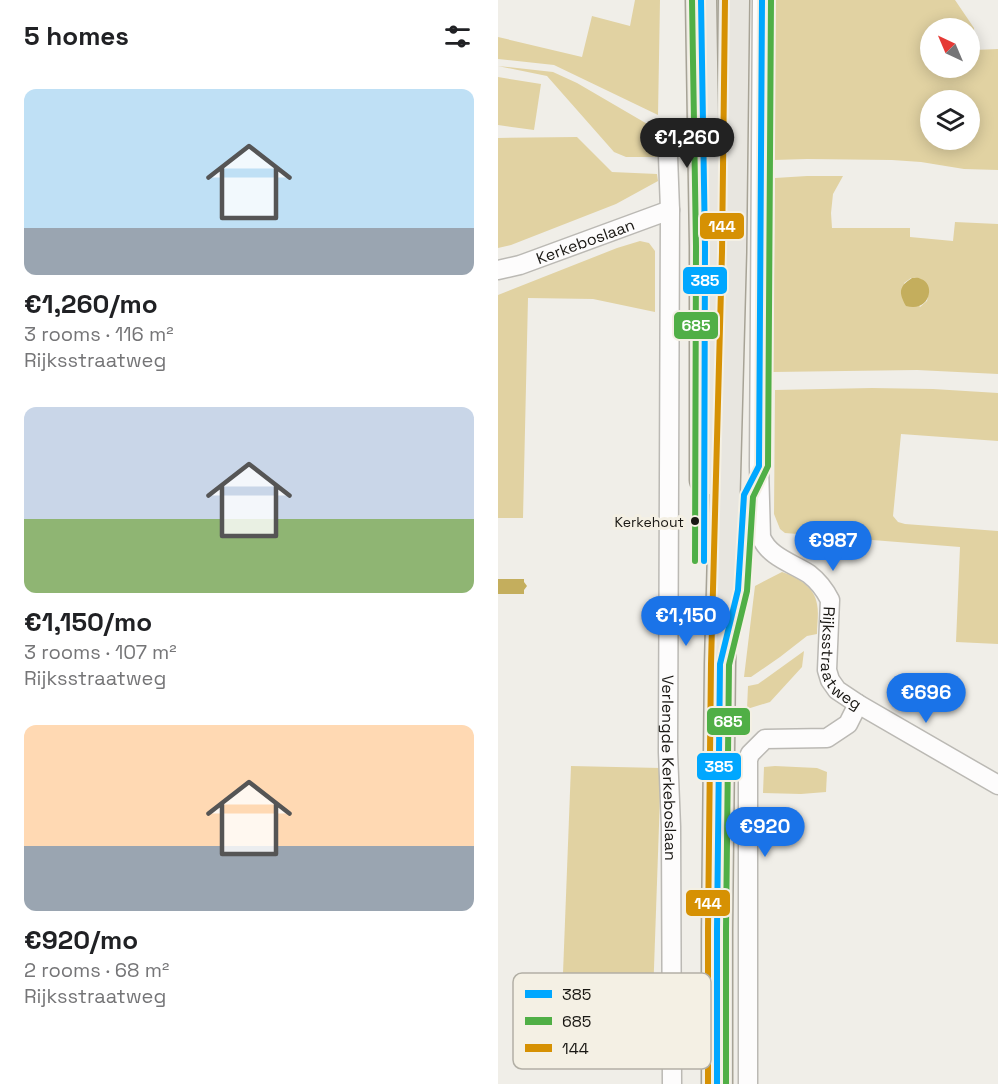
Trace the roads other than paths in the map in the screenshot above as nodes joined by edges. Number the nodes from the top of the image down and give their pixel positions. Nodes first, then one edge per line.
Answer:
1 (701, 0) edge
2 (734, 0) edge
3 (762, 0) edge
4 (667, 129) dead end
5 (670, 210) junction
6 (498, 270) edge
7 (858, 705) junction
8 (998, 785) edge
9 (671, 973) edge
10 (699, 973) edge
11 (672, 1069) edge
12 (672, 1084) edge
13 (717, 1084) edge
14 (747, 1084) edge

1 - 10 main road
2 - 13 main road
3 - 7 street, Rijksstraatweg
4 - 5 street, Verlengde Kerkeboslaan
5 - 6 street, Kerkeboslaan
5 - 9 street, Verlengde Kerkeboslaan
7 - 8 street
7 - 14 street, Rijksstraatweg
11 - 12 street, Verlengde Kerkeboslaan

